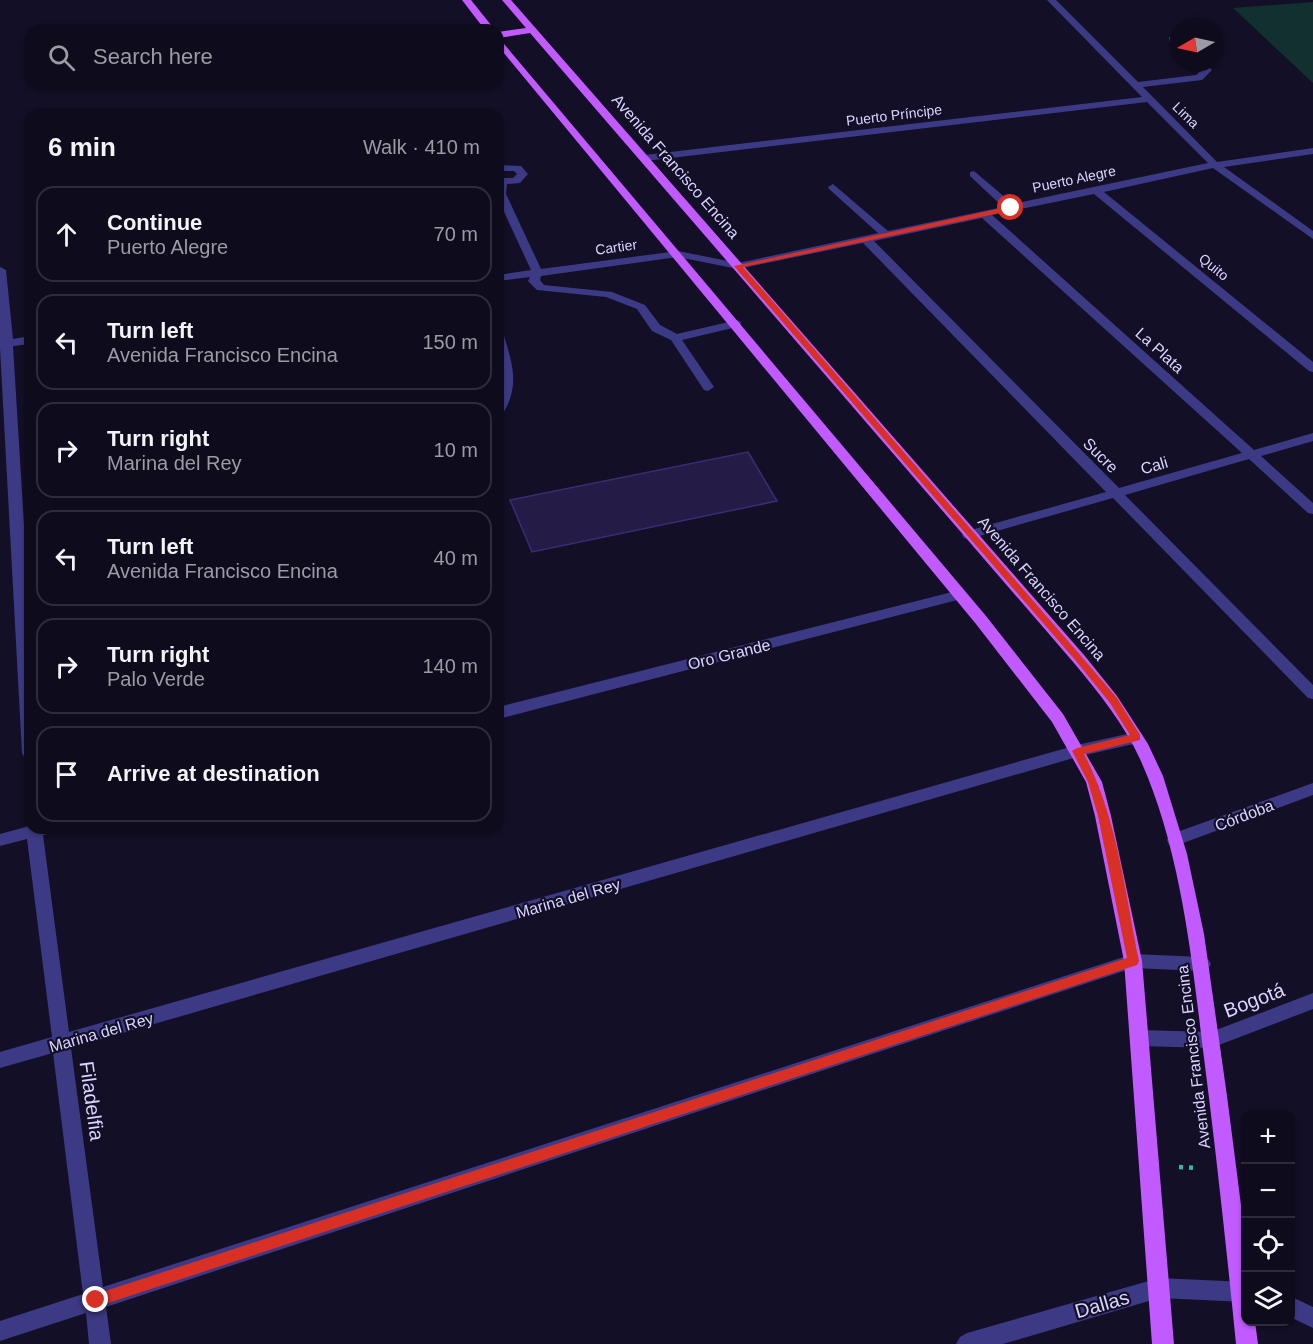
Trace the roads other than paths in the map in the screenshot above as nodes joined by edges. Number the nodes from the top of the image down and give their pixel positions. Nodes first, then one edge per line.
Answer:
1 (466, 0) edge
2 (506, 0) edge
3 (1051, 0) edge
4 (485, 24) edge
5 (531, 30) junction
6 (504, 34) edge
7 (504, 47) edge
8 (1205, 72) edge
9 (1134, 85) junction
10 (1147, 99) junction
11 (1313, 151) edge
12 (645, 158) junction
13 (1215, 165) junction
14 (504, 168) edge
15 (974, 174) dead end
16 (504, 182) edge
17 (833, 187) dead end
18 (1096, 190) junction
19 (504, 200) edge
20 (1011, 208) junction
21 (984, 214) junction
22 (886, 235) junction
23 (1313, 236) edge
24 (866, 239) junction
25 (678, 254) junction
26 (738, 266) junction
27 (0, 270) edge
28 (537, 272) junction
29 (504, 277) edge
30 (737, 324) junction
31 (675, 338) junction
32 (24, 341) edge
33 (4, 344) edge
34 (504, 357) edge
35 (1313, 368) edge
36 (708, 387) dead end
37 (504, 401) edge
38 (1313, 437) edge
39 (1251, 454) junction
40 (1116, 493) junction
41 (1313, 510) edge
42 (969, 535) junction
43 (960, 595) junction
44 (24, 659) edge
45 (1313, 694) edge
46 (504, 711) edge
47 (1136, 738) junction
48 (1077, 751) junction
49 (1313, 789) edge
50 (24, 833) edge
51 (39, 834) edge
52 (0, 840) edge
53 (1175, 840) junction
54 (1133, 961) junction
55 (1202, 964) junction
56 (1313, 1001) edge
57 (1139, 1038) junction
58 (1211, 1040) junction
59 (62, 1044) junction
60 (0, 1060) edge
61 (1241, 1275) edge
62 (1159, 1288) junction
63 (1241, 1291) edge
64 (96, 1300) junction
65 (1295, 1309) edge
66 (1313, 1318) edge
67 (1246, 1326) edge
68 (0, 1331) edge
69 (100, 1344) edge
70 (967, 1344) edge
71 (1163, 1344) edge
72 (1247, 1344) edge

1 - 4 main road
2 - 5 main road, Avenida Francisco Encina
3 - 9 street, Lima
5 - 6 main road
5 - 12 main road, Avenida Francisco Encina
7 - 25 main road
8 - 9 street
9 - 10 street, Lima
10 - 12 street, Puerto Príncipe
10 - 13 street, Lima
11 - 13 street, Puerto Alegre
12 - 26 main road, Avenida Francisco Encina
13 - 18 street, Puerto Alegre
13 - 23 street, Lima
14 - 16 street
15 - 20 street
17 - 22 street
18 - 20 street, Puerto Alegre
18 - 35 street, Quito
19 - 28 street
20 - 21 street, Puerto Alegre
21 - 22 street, Puerto Alegre
21 - 39 street, La Plata
22 - 24 street, Puerto Alegre
24 - 26 street, Puerto Alegre
24 - 40 street, Sucre
25 - 26 street, Cartier
25 - 28 street, Cartier
25 - 30 main road
26 - 42 main road, Avenida Francisco Encina
27 - 33 street
28 - 29 street, Cartier
28 - 31 street
30 - 31 street
30 - 43 main road
31 - 36 street
32 - 33 street
33 - 44 street
34 - 37 street
38 - 39 street, Cali
39 - 40 street, Cali
39 - 41 street, La Plata
40 - 42 street, Cali
40 - 45 street, Sucre
42 - 47 main road, Avenida Francisco Encina
43 - 46 street, Oro Grande
43 - 48 main road
47 - 48 street, Marina del Rey
47 - 53 main road, Avenida Francisco Encina
48 - 54 main road
48 - 59 street, Marina del Rey
49 - 53 street, Córdoba
50 - 52 street
51 - 59 street, Filadelfia
53 - 55 main road, Avenida Francisco Encina
54 - 55 street
54 - 57 main road
54 - 64 street
55 - 58 main road, Avenida Francisco Encina
56 - 58 street, Bogotá
57 - 58 street, Bogotá
57 - 62 main road
58 - 61 main road, Avenida Francisco Encina
59 - 60 street, Marina del Rey
59 - 64 street, Filadelfia
62 - 63 street, Dallas
62 - 70 street, Dallas
62 - 71 main road
64 - 68 street
64 - 69 street, Filadelfia
65 - 66 street
67 - 72 main road, Avenida Francisco Encina

